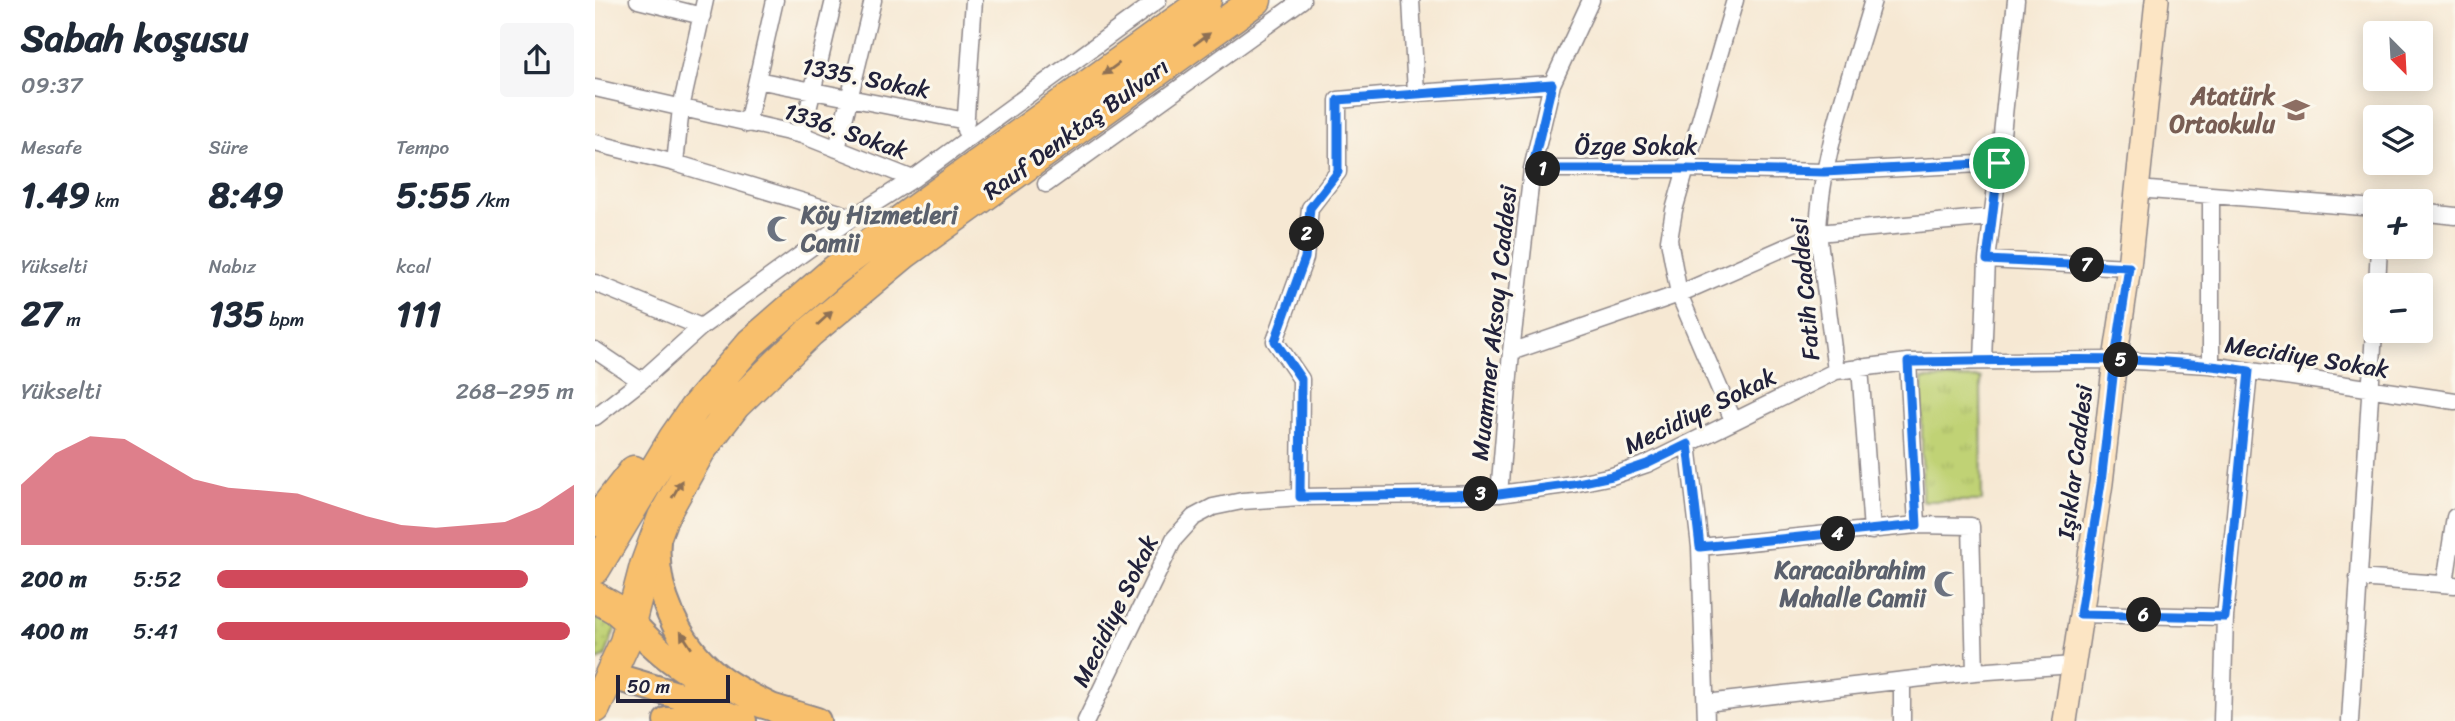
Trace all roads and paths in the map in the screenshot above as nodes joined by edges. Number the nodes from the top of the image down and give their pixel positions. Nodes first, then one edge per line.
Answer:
1 (638, 0) edge
2 (775, 0) edge
3 (834, 0) edge
4 (873, 0) edge
5 (974, 0) edge
6 (1158, 0) edge
7 (1206, 0) edge
8 (1256, 0) edge
9 (1302, 0) edge
10 (1411, 0) edge
11 (1591, 0) edge
12 (1735, 0) edge
13 (1873, 0) edge
14 (2015, 0) edge
15 (2157, 0) edge
16 (703, 8) edge
17 (757, 80) junction
18 (1552, 84) junction
19 (595, 88) edge
20 (812, 90) junction
21 (1150, 93) junction
22 (1416, 93) junction
23 (851, 98) junction
24 (681, 108) junction
25 (966, 121) junction
26 (747, 124) junction
27 (802, 135) junction
28 (595, 142) edge
29 (962, 143) junction
30 (837, 149) junction
31 (675, 163) junction
32 (1999, 163) junction
33 (1532, 169) junction
34 (1686, 169) junction
35 (1824, 172) junction
36 (960, 178) junction
37 (913, 179) junction
38 (1046, 184) dead end
39 (2137, 189) junction
40 (2211, 195) junction
41 (2363, 207) edge
42 (2433, 213) edge
43 (2455, 216) edge
44 (853, 217) junction
45 (1992, 217) junction
46 (1818, 233) junction
47 (1987, 260) junction
48 (2129, 267) junction
49 (595, 283) edge
50 (1679, 294) junction
51 (701, 327) junction
52 (751, 343) junction
53 (2373, 343) edge
54 (595, 350) edge
55 (1511, 352) junction
56 (2115, 359) junction
57 (1983, 361) junction
58 (1908, 362) junction
59 (2211, 365) junction
60 (1860, 368) junction
61 (1836, 371) junction
62 (2249, 371) junction
63 (641, 381) junction
64 (2370, 390) junction
65 (2455, 401) edge
66 (595, 416) edge
67 (1733, 420) junction
68 (1688, 444) junction
69 (1499, 494) junction
70 (1300, 497) junction
71 (2455, 517) edge
72 (595, 521) edge
73 (1917, 525) junction
74 (659, 528) junction
75 (1872, 531) junction
76 (1700, 547) junction
77 (595, 569) edge
78 (2358, 578) junction
79 (2450, 584) edge
80 (595, 597) edge
81 (2080, 614) junction
82 (2225, 617) junction
83 (631, 622) junction
84 (2073, 665) junction
85 (1975, 672) junction
86 (602, 673) edge
87 (1902, 681) junction
88 (1706, 703) junction
89 (595, 708) edge
90 (777, 710) junction
91 (667, 721) edge
92 (696, 721) edge
93 (743, 721) edge
94 (817, 721) edge
95 (1086, 721) edge
96 (1706, 721) edge
97 (1902, 721) edge
98 (2065, 721) edge
99 (2222, 721) edge
100 (2350, 721) edge

1 - 16 street
2 - 17 street
3 - 20 street
4 - 23 street
5 - 25 street
6 - 29 street
7 -> 36 highway, Rauf Denktaş Bulvarı
21 -> 8 highway, Rauf Denktaş Bulvarı
9 - 21 street
10 - 22 street
11 - 18 street, Muammer Aksoy 1 Caddesi
12 - 34 street
13 - 35 street, Fatih Caddesi
14 - 32 street
15 - 39 street, Işıklar Caddesi
16 - 24 street
17 - 20 street, 1335. Sokak
17 - 26 street
18 - 22 street
18 - 33 street, Muammer Aksoy 1 Caddesi
19 - 24 street, 1336. Sokak
20 - 23 street, 1335. Sokak
20 - 27 street
21 - 38 street
74 -> 21 highway, Rauf Denktaş Bulvarı
22 - 70 street
23 - 25 street, 1335. Sokak
23 - 30 street
24 - 26 street, 1336. Sokak
24 - 31 street
25 - 29 street
26 - 27 street, 1336. Sokak
27 - 30 street, 1336. Sokak
28 - 31 street
29 - 36 street
29 - 37 street
30 - 37 street, 1336. Sokak
31 - 44 street
32 - 35 street, Özge Sokak
32 - 45 street
33 - 34 street, Özge Sokak
33 - 55 street, Muammer Aksoy 1 Caddesi
34 - 35 street, Özge Sokak
34 - 50 street
35 - 46 street, Fatih Caddesi
36 - 52 highway, Rauf Denktaş Bulvarı
37 - 44 street
39 - 40 street
39 - 48 street, Işıklar Caddesi
40 - 41 street
40 - 59 street
42 - 43 street
44 - 51 street
45 - 46 street
45 - 47 street
46 - 50 street
46 - 61 street, Fatih Caddesi
47 - 48 street
47 - 57 street
48 - 56 street, Işıklar Caddesi
49 - 51 street
50 - 55 street
50 - 67 street
51 - 63 street
52 - 72 highway
52 - 77 highway, Rauf Denktaş Bulvarı
53 - 64 street
54 - 63 street
55 - 69 street, Muammer Aksoy 1 Caddesi
56 - 57 street, Mecidiye Sokak
56 - 59 street, Mecidiye Sokak
56 - 81 street, Işıklar Caddesi
57 - 58 street, Mecidiye Sokak
58 - 60 street, Mecidiye Sokak
58 - 73 street
59 - 62 street, Mecidiye Sokak
60 - 61 street, Mecidiye Sokak
60 - 75 street
61 - 67 street, Mecidiye Sokak
62 - 64 street, Mecidiye Sokak
62 - 82 street
63 - 66 street
64 - 65 street, Mecidiye Sokak
64 - 78 street
67 - 68 street, Mecidiye Sokak
68 - 69 street, Mecidiye Sokak
68 - 76 street
69 - 70 street, Mecidiye Sokak
70 - 95 street, Mecidiye Sokak
71 - 79 street
73 - 75 street
73 - 85 street
74 - 83 highway, Rauf Denktaş Bulvarı
90 -> 74 main road
75 - 76 street
76 - 88 street
78 - 79 street
78 - 100 street
80 - 83 highway
81 - 82 street
81 - 84 street, Işıklar Caddesi
82 - 99 street
83 - 86 highway, Rauf Denktaş Bulvarı
83 - 90 main road
84 - 85 street
84 - 98 street, Işıklar Caddesi
85 - 87 street
86 - 89 highway, Rauf Denktaş Bulvarı
86 - 93 main road
87 - 88 street
87 - 97 street
88 - 96 street
90 - 94 main road
91 - 92 main road

